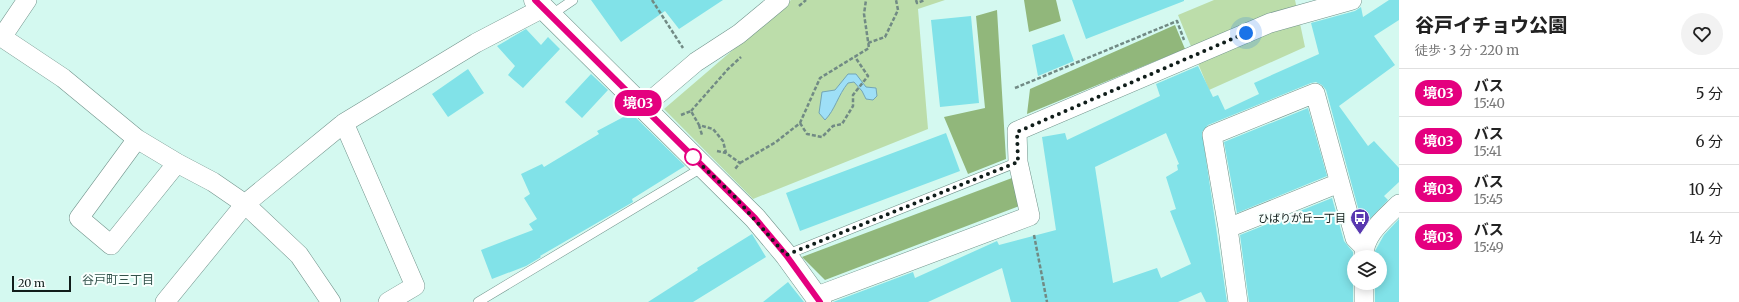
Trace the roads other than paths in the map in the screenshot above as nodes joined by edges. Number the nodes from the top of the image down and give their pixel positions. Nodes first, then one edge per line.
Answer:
1 (27, 0) edge
2 (573, 0) edge
3 (780, 0) edge
4 (1352, 0) edge
5 (543, 8) edge
6 (2, 42) edge
7 (642, 108) junction
8 (344, 123) junction
9 (137, 139) junction
10 (1018, 162) junction
11 (177, 163) junction
12 (704, 166) junction
13 (1339, 183) junction
14 (245, 204) junction
15 (1399, 204) edge
16 (1228, 228) junction
17 (1363, 250) edge
18 (1365, 250) edge
19 (786, 255) junction
20 (1364, 290) edge
21 (819, 299) edge
22 (165, 302) edge
23 (331, 302) edge
24 (388, 302) edge
25 (478, 302) edge
26 (1238, 302) edge
27 (1364, 302) edge

1 - 6 street
2 - 5 lane
3 - 7 street
4 - 10 street
5 - 7 main road
5 - 8 street
6 - 9 street
7 - 12 main road
8 - 14 street
8 - 24 street
9 - 11 street
9 - 11 street
10 - 19 lane
10 - 21 street
11 - 14 street
12 - 19 main road
12 - 25 lane
13 - 16 street
13 - 16 street
13 - 17 street
14 - 22 street
14 - 23 street
15 - 18 street
16 - 26 street
19 - 21 main road
20 - 27 street

